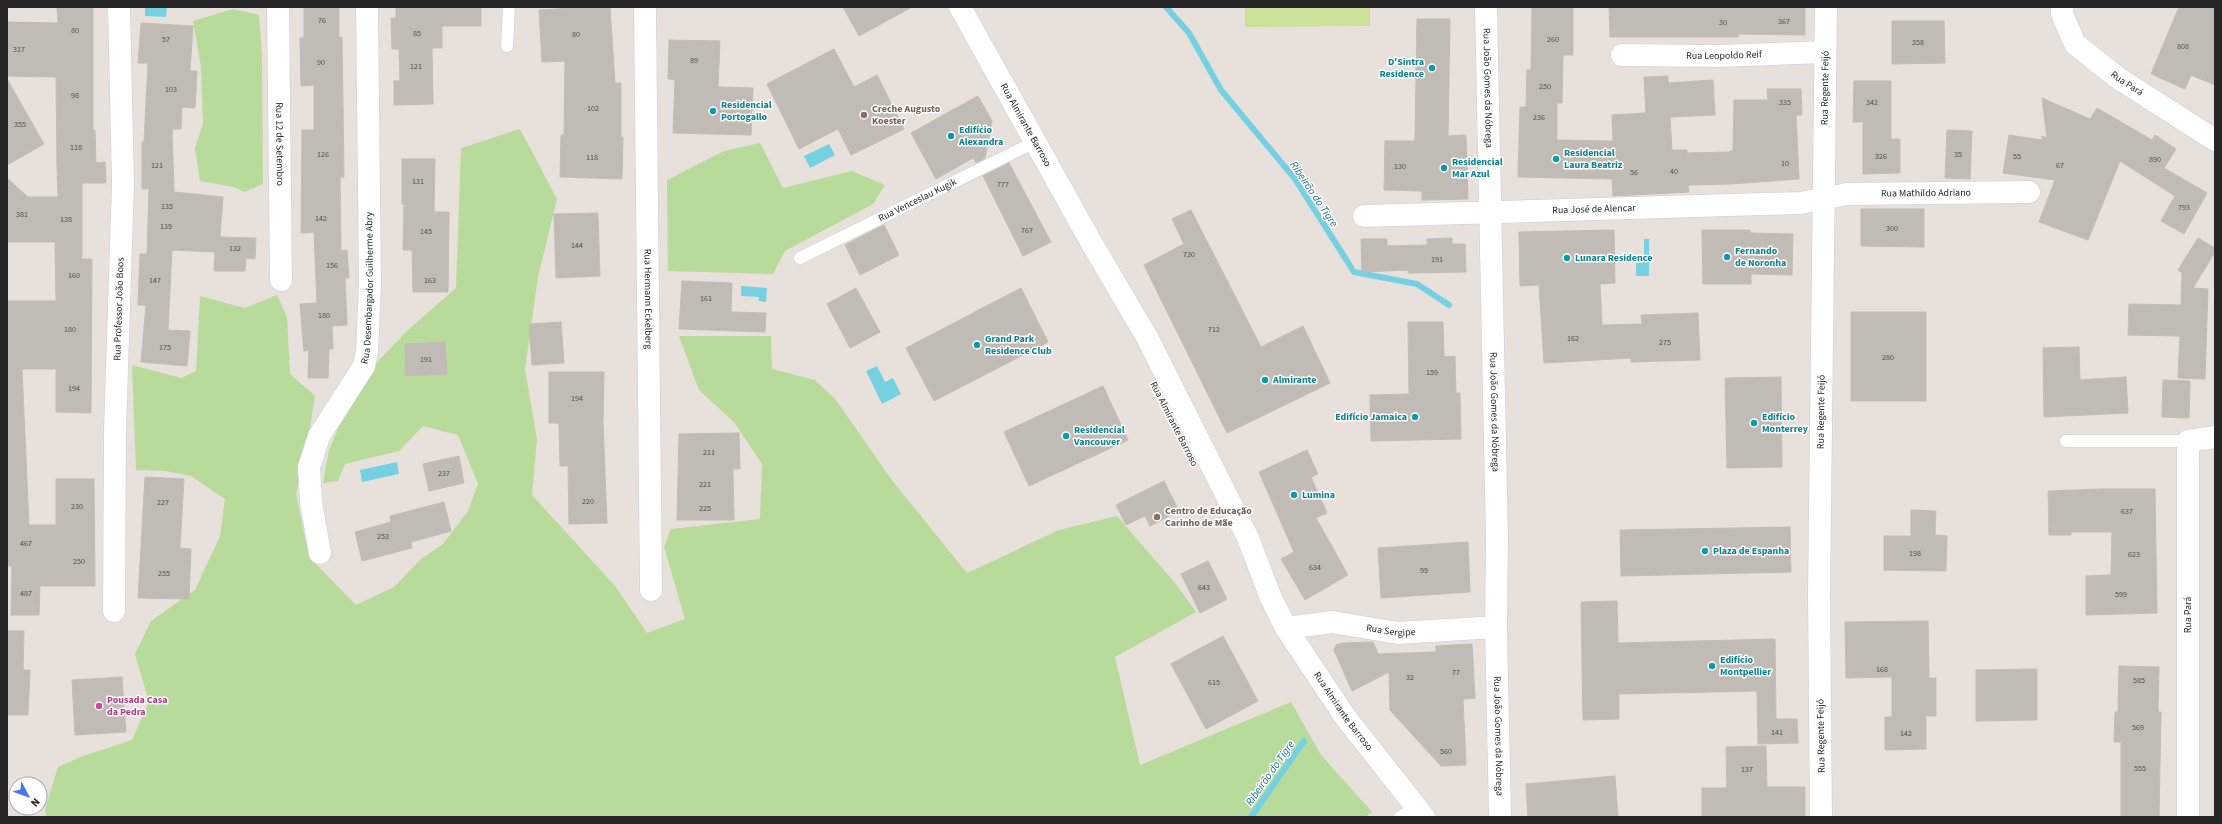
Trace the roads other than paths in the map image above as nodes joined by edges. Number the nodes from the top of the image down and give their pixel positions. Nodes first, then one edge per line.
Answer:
1 (119, 7) edge
2 (278, 7) edge
3 (367, 7) edge
4 (508, 7) edge
5 (645, 7) edge
6 (960, 7) edge
7 (1486, 7) edge
8 (1826, 7) edge
9 (2062, 7) edge
10 (507, 46) dead end
11 (1825, 52) junction
12 (1622, 56) dead end
13 (2215, 140) edge
14 (1035, 142) junction
15 (2029, 192) dead end
16 (1824, 199) junction
17 (1490, 213) junction
18 (1364, 216) dead end
19 (800, 258) dead end
20 (281, 280) dead end
21 (2215, 437) edge
22 (2188, 440) junction
23 (2066, 441) dead end
24 (320, 553) dead end
25 (651, 590) dead end
26 (114, 611) dead end
27 (1496, 627) junction
28 (1286, 628) junction
29 (1414, 814) edge
30 (1500, 817) edge
31 (1821, 817) edge
32 (2188, 817) edge

1 - 26 street, Rua Professor João Boos
2 - 20 street, Rua 12 de Setembro
3 - 24 street, Rua Desembargador Guilherme Abry
4 - 10 lane
5 - 25 street, Rua Hermann Eckelberg
6 - 14 street, Rua Almirante Barroso
7 - 17 street, Rua João Gomes da Nóbrega
8 - 11 street, Rua Regente Feijó
9 - 13 street, Rua Pará
11 - 12 street, Rua Leopoldo Reif
11 - 16 street, Rua Regente Feijó
14 - 19 lane, Rua Venceslau Kugik
14 - 28 street, Rua Almirante Barroso
15 - 16 street, Rua Mathildo Adriano
16 - 17 street, Rua José de Alencar
16 - 31 street, Rua Regente Feijó
17 - 18 street, Rua José de Alencar
17 - 27 street, Rua João Gomes da Nóbrega
21 - 22 street
22 - 23 lane
22 - 32 street, Rua Pará
27 - 28 street, Rua Sergipe
27 - 30 street, Rua João Gomes da Nóbrega
28 - 29 street, Rua Almirante Barroso

